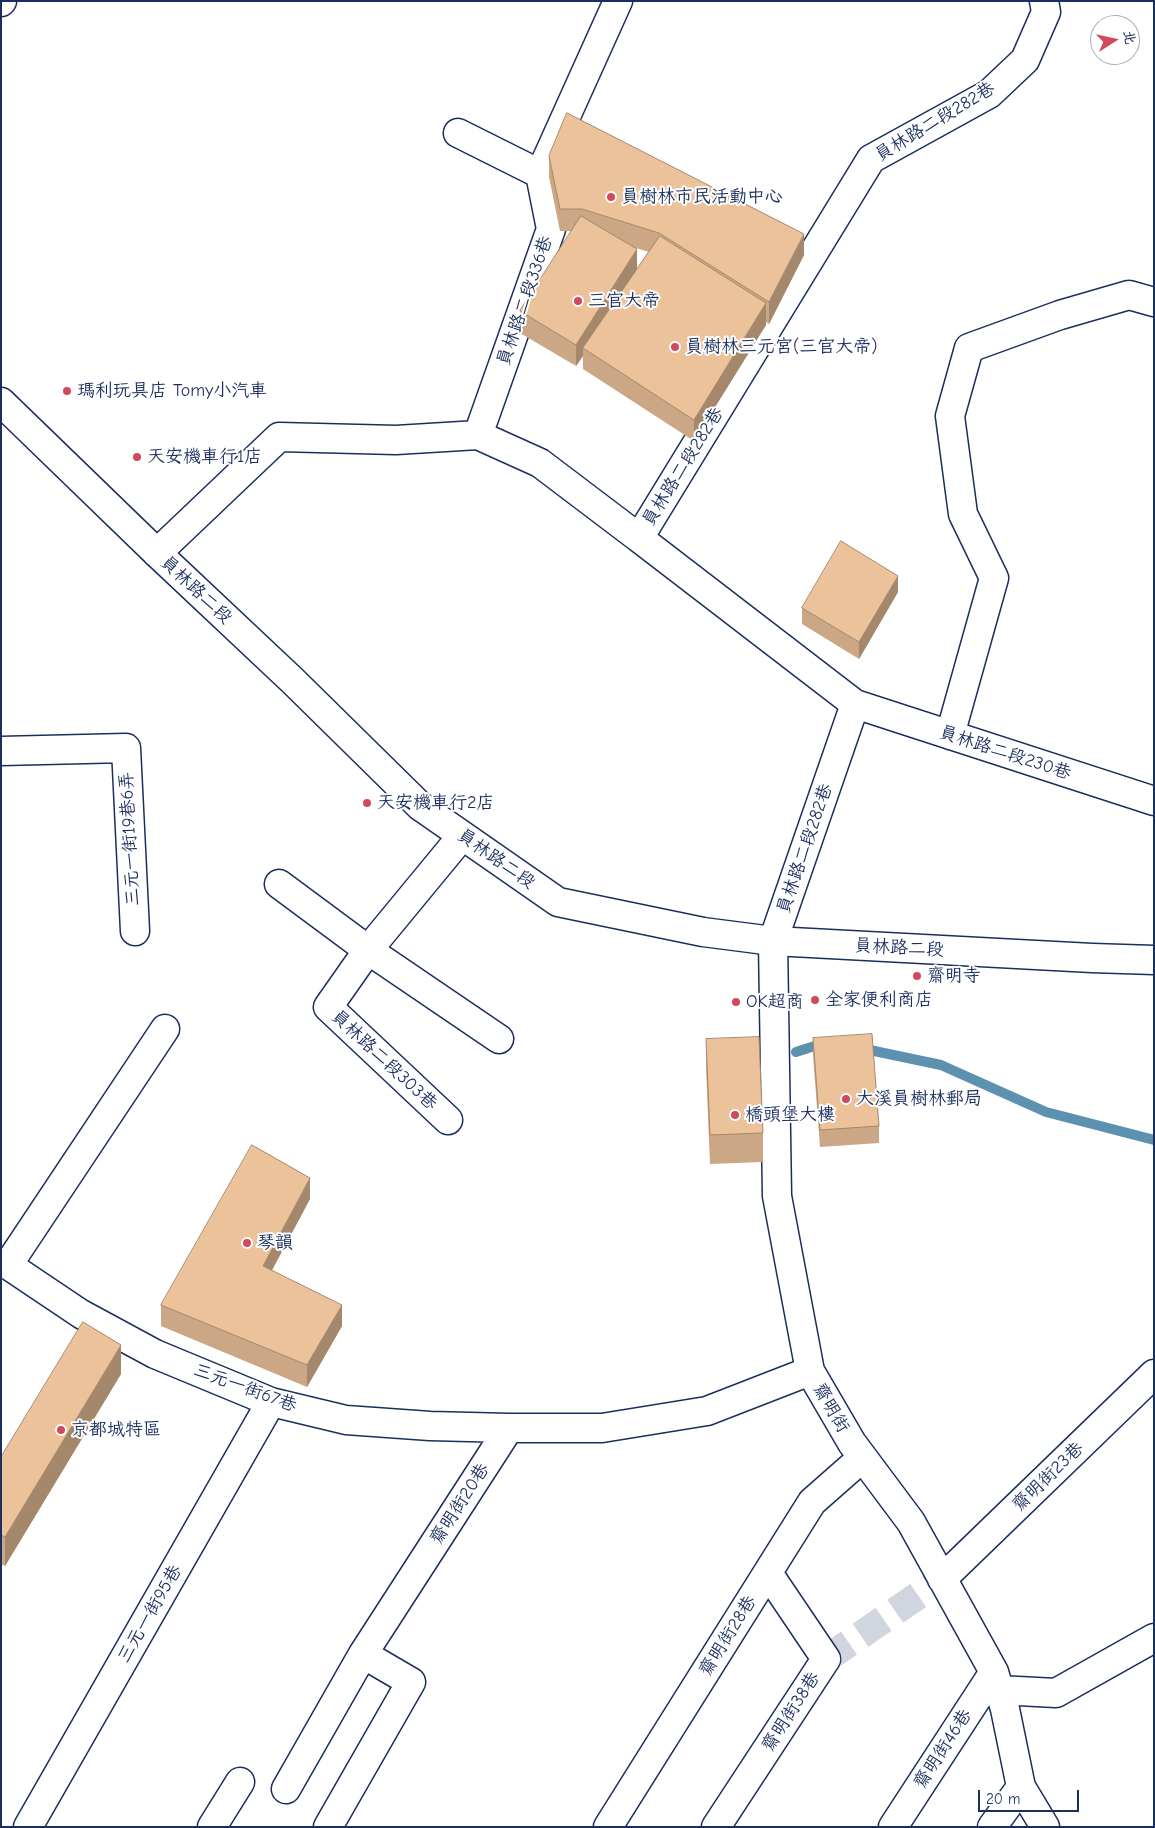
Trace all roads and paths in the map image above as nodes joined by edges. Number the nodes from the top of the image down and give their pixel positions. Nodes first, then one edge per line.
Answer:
1 (618, 1) edge
2 (1044, 1) edge
3 (458, 133) dead end
4 (540, 174) junction
5 (1154, 302) edge
6 (1, 402) edge
7 (478, 434) junction
8 (638, 538) junction
9 (157, 553) junction
10 (855, 704) junction
11 (950, 735) junction
12 (1, 751) edge
13 (1154, 801) edge
14 (462, 836) junction
15 (280, 884) dead end
16 (135, 931) dead end
17 (773, 942) junction
18 (368, 950) junction
19 (1154, 960) edge
20 (165, 1029) dead end
21 (499, 1039) dead end
22 (448, 1120) dead end
23 (5, 1265) edge
24 (810, 1371) junction
25 (1154, 1374) edge
26 (272, 1402) junction
27 (509, 1428) junction
28 (862, 1458) junction
29 (768, 1572) junction
30 (942, 1579) junction
31 (1154, 1638) edge
32 (363, 1654) junction
33 (996, 1681) junction
34 (240, 1782) dead end
35 (1021, 1787) junction
36 (286, 1789) dead end
37 (28, 1827) edge
38 (212, 1827) edge
39 (328, 1827) edge
40 (608, 1827) edge
41 (716, 1827) edge
42 (893, 1827) edge
43 (992, 1827) edge
44 (1045, 1827) edge

1 - 4 main road
2 - 8 main road, 員林路二段282巷
3 - 4 main road
4 - 7 main road, 員林路二段336巷
5 - 11 main road
6 - 9 main road, 員林路二段
7 - 8 main road
7 - 9 main road
8 - 10 main road, 員林路二段282巷
9 - 14 main road, 員林路二段
10 - 11 main road, 員林路二段230巷
10 - 17 main road, 員林路二段282巷
11 - 13 main road, 員林路二段230巷
12 - 16 main road, 三元一街19巷6弄
14 - 17 main road, 員林路二段
14 - 18 main road, 員林路二段303巷
15 - 18 main road
17 - 19 main road, 員林路二段
17 - 24 main road, 齋明街
18 - 21 main road
18 - 22 main road, 員林路二段303巷
20 - 23 main road, 三元一街67巷
23 - 26 main road, 三元一街67巷
24 - 27 main road
24 - 28 main road, 齋明街
25 - 30 main road, 齋明街23巷
26 - 27 main road, 三元一街67巷
26 - 37 main road, 三元一街95巷
27 - 32 main road, 齋明街20巷
28 - 29 main road, 齋明街28巷
28 - 30 main road, 齋明街
29 - 40 main road, 齋明街28巷
29 - 41 main road, 齋明街38巷
30 - 33 main road, 齋明街
31 - 33 main road
32 - 36 main road, 齋明街20巷
32 - 39 main road
33 - 35 main road, 齋明街
33 - 42 main road, 齋明街46巷
34 - 38 main road
35 - 43 main road
35 - 44 main road, 齋明街

